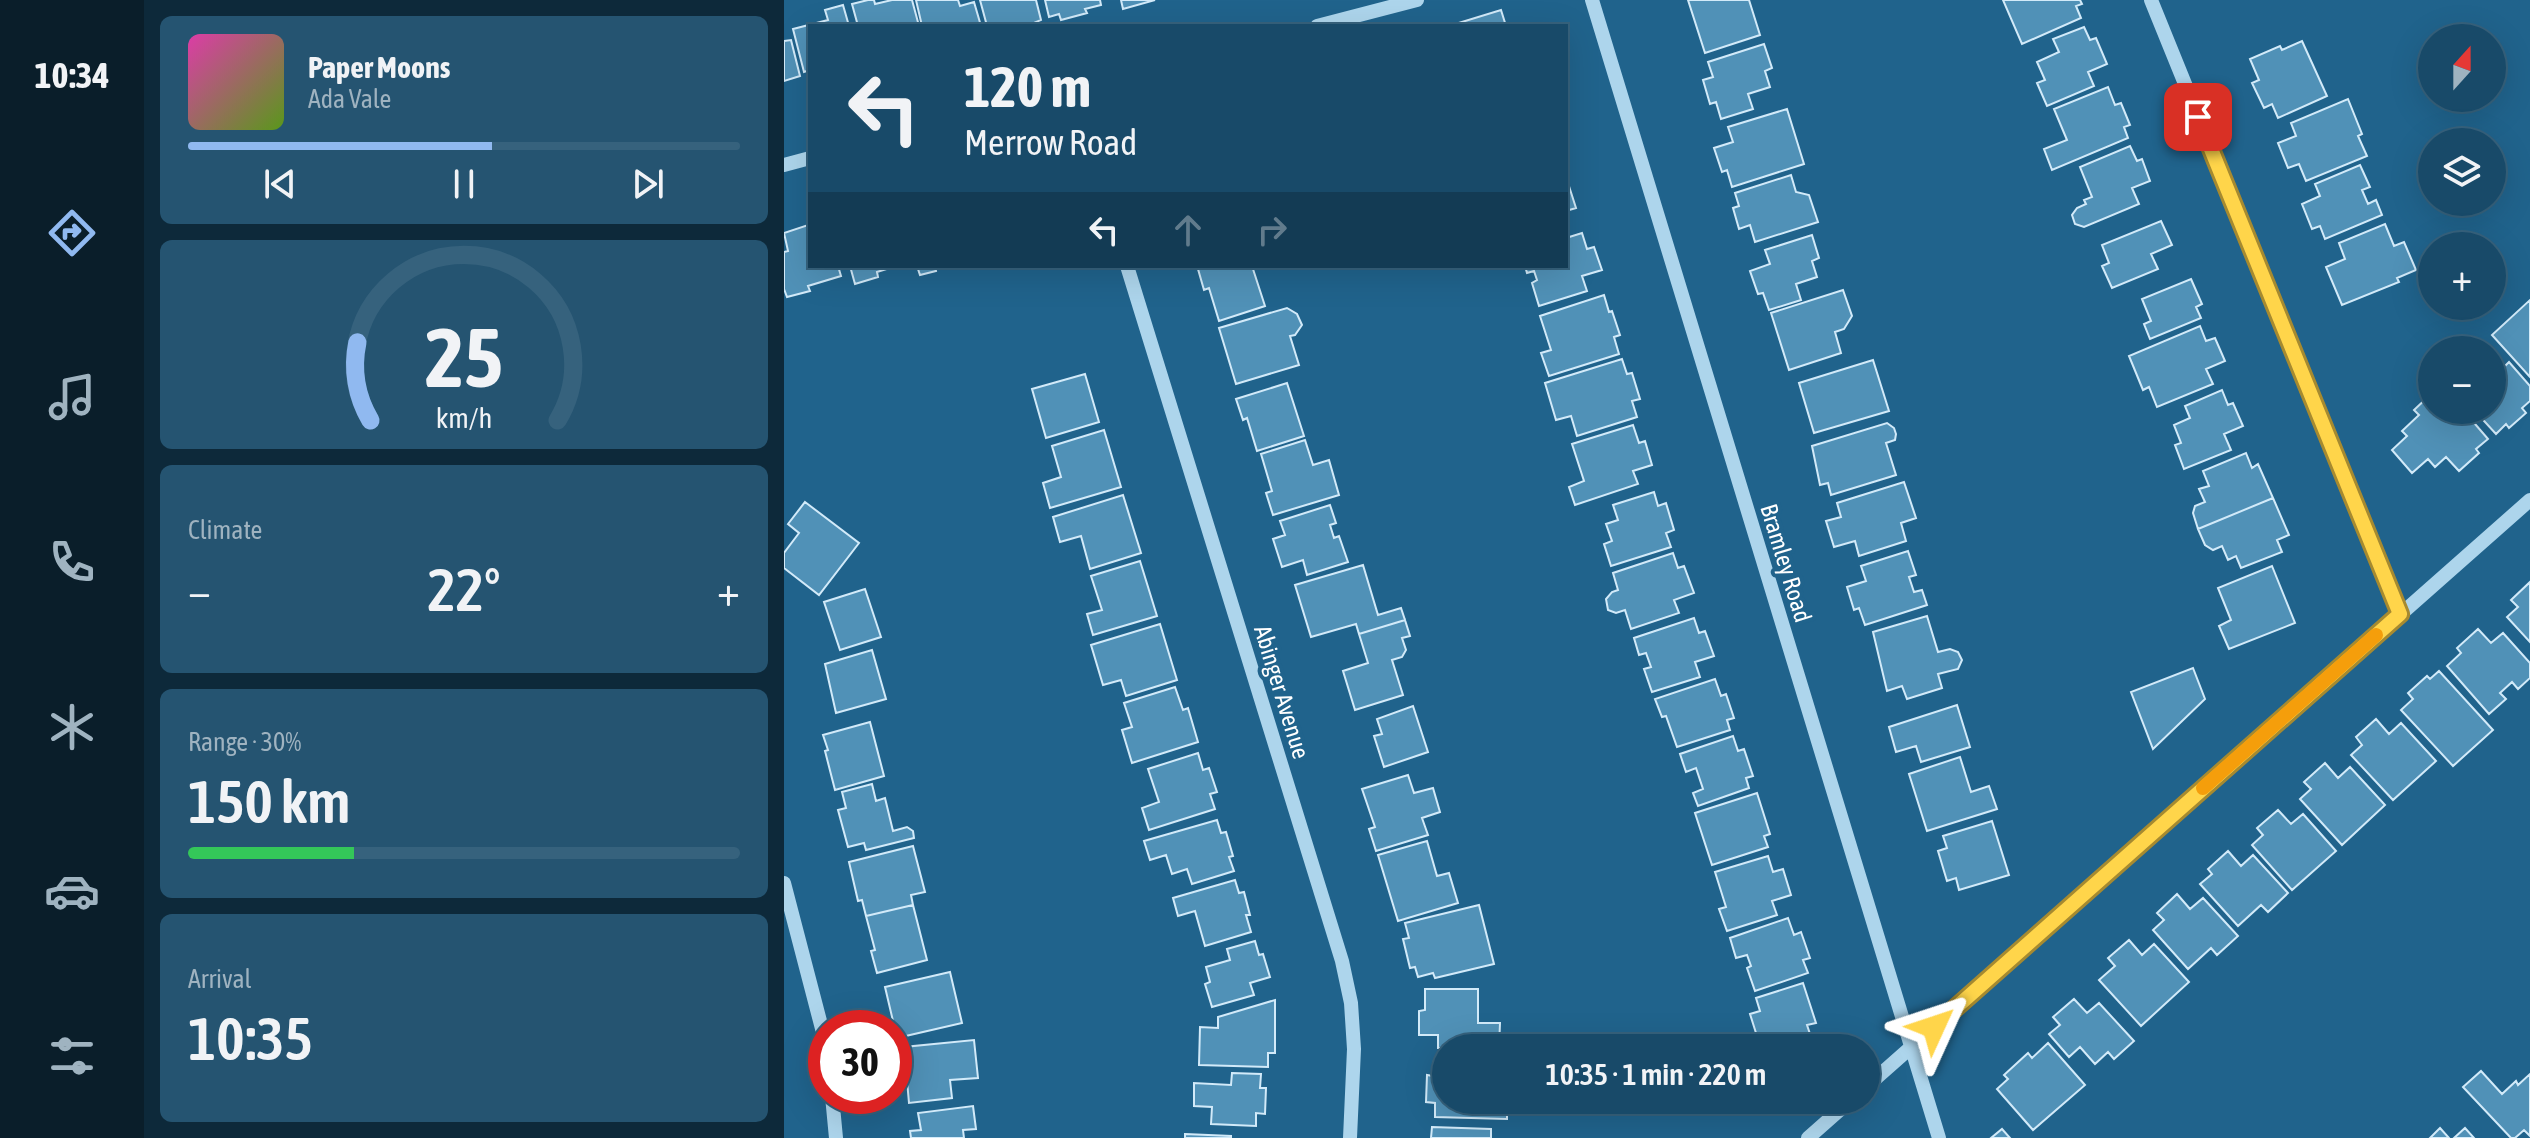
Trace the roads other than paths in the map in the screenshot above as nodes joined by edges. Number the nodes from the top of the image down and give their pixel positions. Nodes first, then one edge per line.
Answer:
1 (1417, 0) edge
2 (1592, 0) edge
3 (2151, 0) edge
4 (1325, 24) edge
5 (808, 159) edge
6 (784, 165) edge
7 (1128, 268) edge
8 (2530, 500) edge
9 (2400, 614) junction
10 (784, 883) edge
11 (817, 1010) edge
12 (1911, 1047) junction
13 (1880, 1075) edge
14 (834, 1114) edge
15 (1835, 1114) edge
16 (836, 1138) edge
17 (1350, 1138) edge
18 (1808, 1138) edge
19 (1939, 1138) edge

1 - 4 street
2 - 12 street, Bramley Road
3 - 9 street
5 - 6 street
7 - 17 street, Abinger Avenue
8 - 9 street
9 - 12 street
10 - 11 street
12 - 13 street
12 - 19 street, Bramley Road
14 - 16 street
15 - 18 street

